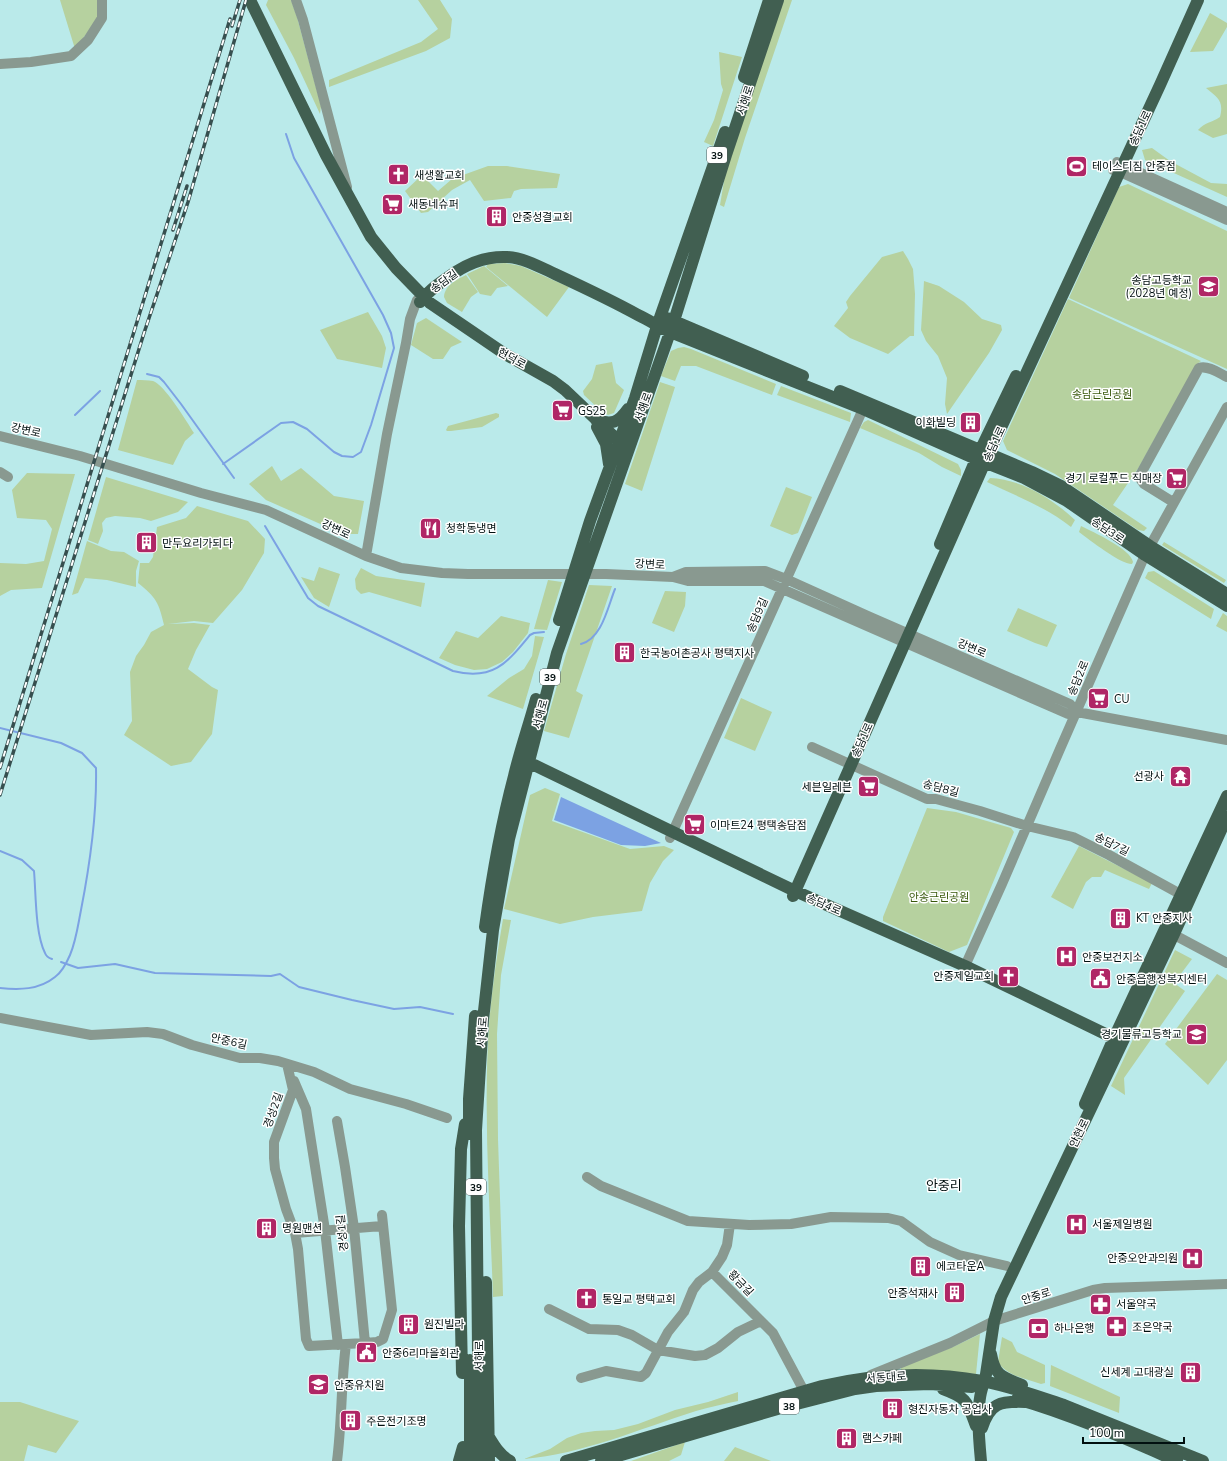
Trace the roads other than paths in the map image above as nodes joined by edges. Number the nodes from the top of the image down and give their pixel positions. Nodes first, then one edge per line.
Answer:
1 (102, 0) edge
2 (250, 0) edge
3 (296, 0) edge
4 (769, 0) edge
5 (778, 0) edge
6 (1191, 0) edge
7 (1198, 0) edge
8 (0, 64) edge
9 (1118, 167) junction
10 (349, 197) junction
11 (1227, 212) edge
12 (1227, 220) edge
13 (443, 281) junction
14 (420, 299) junction
15 (442, 312) junction
16 (658, 321) junction
17 (672, 327) junction
18 (1227, 377) edge
19 (635, 398) junction
20 (1227, 407) edge
21 (863, 408) junction
22 (596, 423) junction
23 (0, 436) edge
24 (622, 448) junction
25 (983, 457) junction
26 (609, 470) junction
27 (1173, 502) junction
28 (1148, 550) junction
29 (366, 556) junction
30 (784, 583) junction
31 (1227, 594) edge
32 (1227, 606) edge
33 (904, 636) junction
34 (1077, 712) junction
35 (1227, 740) edge
36 (812, 747) dead end
37 (849, 764) junction
38 (527, 765) junction
39 (1227, 798) edge
40 (1227, 817) edge
41 (1027, 826) junction
42 (671, 835) junction
43 (790, 892) junction
44 (1182, 895) junction
45 (1169, 932) junction
46 (1227, 963) edge
47 (965, 966) junction
48 (973, 976) junction
49 (0, 1018) edge
50 (1117, 1043) junction
51 (287, 1064) junction
52 (479, 1082) junction
53 (468, 1099) junction
54 (448, 1118) dead end
55 (337, 1122) dead end
56 (588, 1177) dead end
57 (382, 1215) dead end
58 (730, 1224) junction
59 (382, 1226) junction
60 (354, 1228) junction
61 (325, 1230) junction
62 (295, 1233) junction
63 (1007, 1266) junction
64 (712, 1272) junction
65 (1227, 1284) edge
66 (474, 1293) junction
67 (549, 1309) dead end
68 (761, 1322) junction
69 (990, 1323) junction
70 (365, 1343) junction
71 (342, 1344) junction
72 (990, 1345) junction
73 (658, 1350) junction
74 (581, 1378) dead end
75 (864, 1378) junction
76 (981, 1383) junction
77 (930, 1384) junction
78 (804, 1391) junction
79 (1041, 1397) junction
80 (1027, 1402) junction
81 (489, 1436) junction
82 (979, 1437) junction
83 (463, 1447) junction
84 (337, 1461) edge
85 (459, 1461) edge
86 (464, 1461) edge
87 (470, 1461) edge
88 (479, 1461) edge
89 (489, 1461) edge
90 (510, 1461) edge
91 (566, 1461) edge
92 (602, 1461) edge
93 (981, 1461) edge
94 (1177, 1461) edge
95 (1203, 1461) edge

1 - 8 street
2 - 10 main road, 현덕로
3 - 10 street
4 - 16 main road, 서해로 / 39
5 - 17 main road, 서해로 / 39
6 - 9 main road, 송담1로
7 - 9 main road, 송담1로
9 - 11 street
9 - 12 street
9 - 25 main road, 송담1로
10 - 14 main road, 현덕로
13 - 14 main road, 송담길
13 - 15 main road
13 - 16 main road, 송담길
14 - 15 main road, 현덕로
14 - 16 main road
14 - 22 main road, 현덕로
14 - 29 street
15 - 22 main road, 현덕로
16 - 17 main road
16 - 19 main road, 서해로 / 39
17 - 21 main road
17 - 24 main road, 서해로 / 39
17 - 25 main road
18 - 27 street
19 - 22 main road
19 - 24 main road, 서해로 / 39
20 - 27 street, 송담2로
21 - 25 main road
21 - 30 street, 송담9길
22 - 24 main road, 현덕로
22 - 26 main road
23 - 29 street, 강변로
24 - 26 main road, 서해로 / 39
24 - 38 main road, 서해로 / 39
25 - 28 main road, 송담3로
25 - 33 main road, 송담1로
26 - 53 main road, 서해로 / 39
27 - 28 street, 송담2로
28 - 31 main road, 송담3로
28 - 32 main road, 송담3로
28 - 34 street, 송담2로
29 - 30 street, 강변로
30 - 33 street, 강변로
30 - 42 street, 송담9길
33 - 34 street, 강변로
33 - 37 main road, 송담1로
34 - 35 street, 강변로
34 - 41 street, 송담2로
36 - 37 street
37 - 41 street, 송담8길
37 - 43 main road, 송담1로
38 - 42 main road, 송담4로
38 - 52 main road, 서해로 / 39
39 - 44 main road, 안현로
40 - 45 main road, 안현로
41 - 44 street, 송담7길
41 - 47 street, 송담2로
42 - 43 main road, 송담4로
43 - 47 main road, 송담4로
43 - 48 main road, 송담4로
44 - 45 main road, 안현로
45 - 46 street
45 - 50 main road, 안현로
47 - 48 street
47 - 50 main road, 송담4로
48 - 50 main road, 송담4로
49 - 51 street, 안중6길
50 - 63 main road, 안현로
50 - 69 main road, 안현로
51 - 54 street, 안중6길
51 - 61 street, 경성2길
51 - 62 street, 경성2길
52 - 66 main road, 서해로 / 39
52 - 81 main road
53 - 66 main road, 서해로 / 39
53 - 83 main road
55 - 60 street, 경성1길
56 - 58 street
57 - 59 street
58 - 63 street
58 - 64 street
59 - 60 street
59 - 70 street
60 - 61 street
60 - 70 street, 경성1길
61 - 62 street
61 - 71 street, 경성2길
62 - 71 street, 경성2길
63 - 69 main road, 안현로
64 - 68 street, 황금길
64 - 73 street, 황금길
65 - 69 street, 안중로
66 - 87 main road, 서해로 / 39
66 - 88 main road, 서해로 / 39
67 - 73 street
68 - 73 street
68 - 78 street, 황금길
69 - 72 main road, 안현로
69 - 75 street, 안중로
69 - 76 main road, 안현로
70 - 71 street
71 - 84 street
72 - 76 main road, 안현로
72 - 79 main road
73 - 74 street, 황금길
75 - 76 main road, 서동대로 / 38
75 - 78 main road, 서동대로 / 38
76 - 77 main road, 서동대로 / 38
76 - 79 main road, 서동대로 / 38
76 - 80 main road, 서동대로 / 38
76 - 82 main road, 안현로
77 - 82 main road
77 - 92 main road, 서동대로 / 38
78 - 91 main road, 서동대로 / 38
79 - 95 main road, 서동대로 / 38
80 - 82 main road
80 - 94 main road, 서동대로 / 38
81 - 89 main road
81 - 90 main road
82 - 93 main road, 안현로
83 - 85 main road
83 - 86 main road

